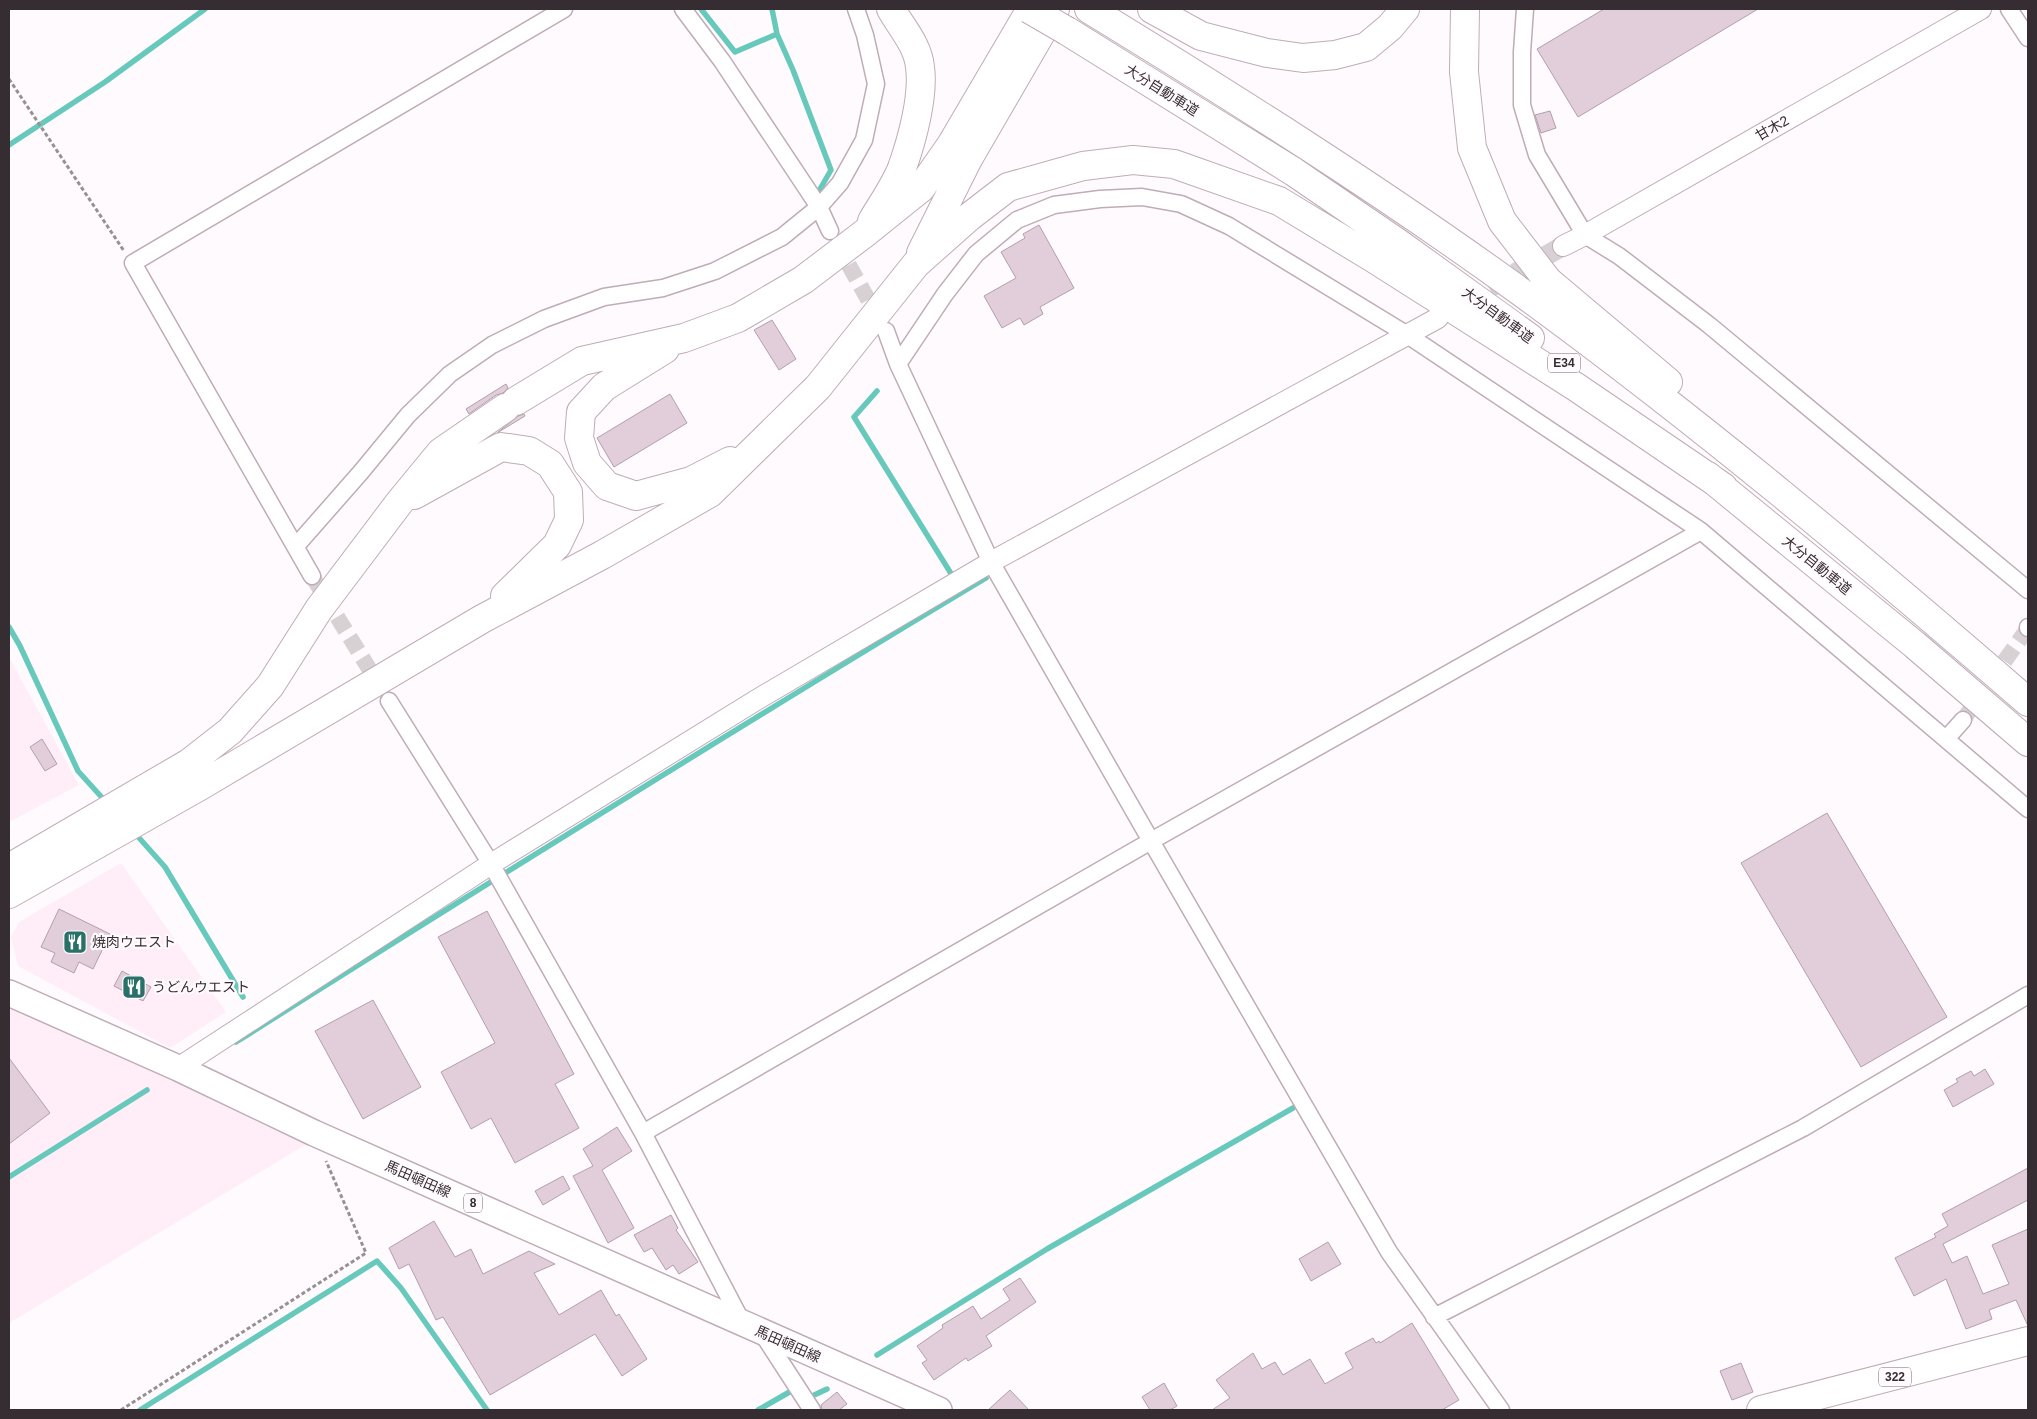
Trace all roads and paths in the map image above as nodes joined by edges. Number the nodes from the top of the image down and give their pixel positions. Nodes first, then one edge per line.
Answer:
1 (564, 9) edge
2 (683, 9) edge
3 (856, 9) edge
4 (891, 9) edge
5 (1030, 9) edge
6 (1089, 9) edge
7 (1152, 9) edge
8 (1405, 9) edge
9 (1465, 9) edge
10 (1525, 9) edge
11 (1981, 9) edge
12 (2009, 9) edge
13 (1061, 20) edge
14 (2028, 38) edge
15 (9, 79) edge
16 (819, 207) junction
17 (830, 231) tunnel mouth
18 (866, 234) junction
19 (1585, 235) junction
20 (1563, 246) tunnel mouth
21 (133, 263) junction
22 (916, 264) junction
23 (1438, 318) dead end
24 (886, 331) tunnel mouth
25 (1406, 334) junction
26 (684, 338) junction
27 (898, 364) junction
28 (751, 450) junction
29 (1723, 487) junction
30 (399, 502) junction
31 (1701, 531) junction
32 (296, 546) junction
33 (991, 562) junction
34 (312, 576) tunnel mouth
35 (2028, 590) edge
36 (482, 619) junction
37 (1935, 622) junction
38 (389, 701) tunnel mouth
39 (2028, 702) edge
40 (1963, 720) tunnel mouth
41 (1947, 738) junction
42 (2028, 742) edge
43 (2028, 809) edge
44 (1150, 841) junction
45 (491, 864) junction
46 (9, 868) edge
47 (9, 894) edge
48 (9, 993) edge
49 (2028, 995) edge
50 (178, 1068) junction
51 (314, 1133) junction
52 (643, 1133) junction
53 (1434, 1317) junction
54 (753, 1328) junction
55 (2028, 1341) edge
56 (121, 1410) edge
57 (812, 1410) edge
58 (939, 1410) edge
59 (1501, 1410) edge
60 (1761, 1410) edge

1 - 21 street
2 - 16 street
3 - 16 street
4 - 18 highway
5 - 13 highway, 大分自動車道 / E34, bridge
5 - 18 highway
6 - 37 highway, E34
7 - 8 highway
9 - 37 highway
10 - 19 street
11 - 19 street, 甘木2
12 - 14 street
13 - 22 highway
13 - 29 highway, 大分自動車道 / E34
15 - 21 path
16 - 17 street
16 - 32 street
18 - 26 highway
19 - 20 street, 甘木2
19 - 35 street
21 - 32 street
22 - 28 highway
22 - 29 highway
23 - 25 street
24 - 27 street
25 - 27 street
25 - 31 street
25 - 33 street
26 - 28 highway
26 - 30 highway
27 - 33 street
28 - 36 highway
29 - 42 highway, 大分自動車道 / E34
30 - 36 highway
30 - 46 highway
31 - 41 street
31 - 44 street
32 - 34 street
33 - 44 street
33 - 45 street
36 - 47 highway
37 - 39 highway, E34
38 - 45 street
40 - 41 street
41 - 43 street
44 - 52 street
44 - 53 street
45 - 50 street
45 - 52 street
48 - 50 main road, 馬田頓田線 / 8
49 - 53 street
50 - 51 main road, 馬田頓田線 / 8
51 - 54 main road, 馬田頓田線 / 8
51 - 56 path
52 - 54 street
53 - 59 street
54 - 57 street
54 - 58 main road, 馬田頓田線 / 8
55 - 60 highway, 322

